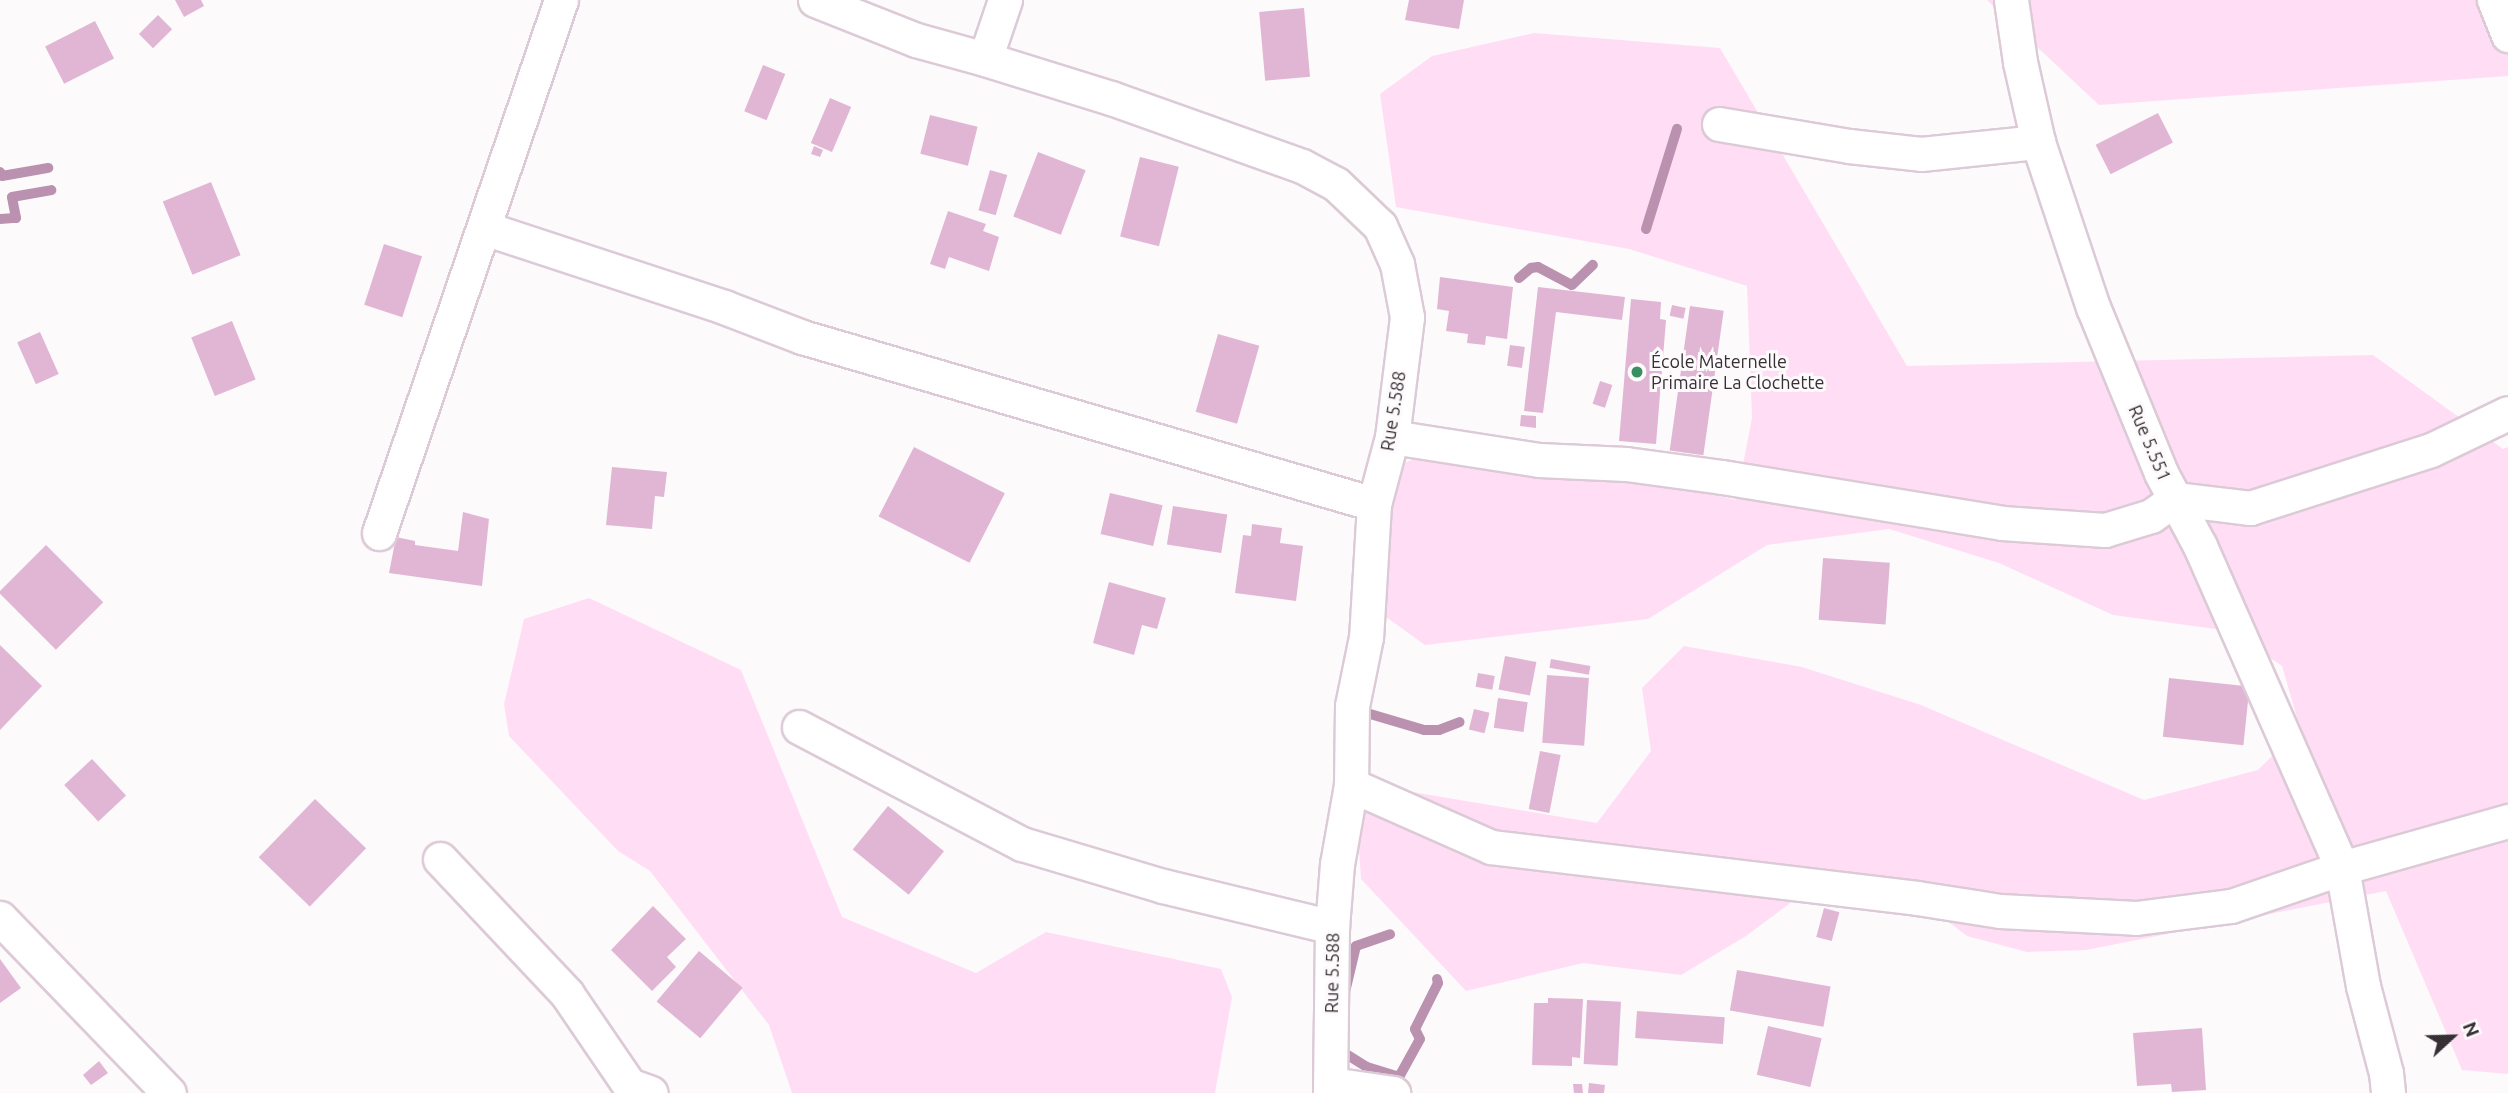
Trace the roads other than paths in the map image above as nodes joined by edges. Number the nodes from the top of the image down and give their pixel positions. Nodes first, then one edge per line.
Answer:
1 (561, 0) edge
2 (815, 0) edge
3 (1005, 0) edge
4 (2011, 0) edge
5 (2494, 0) edge
6 (2508, 34) edge
7 (985, 59) junction
8 (1719, 124) dead end
9 (2038, 142) junction
10 (484, 228) junction
11 (2508, 413) edge
12 (1392, 437) junction
13 (2175, 499) junction
14 (1374, 504) junction
15 (379, 533) dead end
16 (799, 727) dead end
17 (1351, 785) junction
18 (2508, 821) edge
19 (440, 859) dead end
20 (2342, 867) junction
21 (0, 918) edge
22 (1332, 927) junction
23 (1331, 1088) edge
24 (634, 1090) edge
25 (169, 1093) edge
26 (1393, 1093) edge
27 (2388, 1093) edge

1 - 10 street
2 - 7 street, Rue 5.588
3 - 7 street
4 - 9 street, Rue 5.551
5 - 6 street
7 - 12 street, Rue 5.588
8 - 9 street
9 - 13 street, Rue 5.551
10 - 14 street
10 - 15 street
11 - 13 street
12 - 13 street
12 - 14 street, Rue 5.588
13 - 20 street, Rue 5.551
14 - 17 street, Rue 5.588
16 - 22 street
17 - 20 street
17 - 22 street, Rue 5.588
18 - 20 street
19 - 24 street
20 - 27 street, Rue 5.551
21 - 25 street
22 - 23 street, Rue 5.588
23 - 26 street

